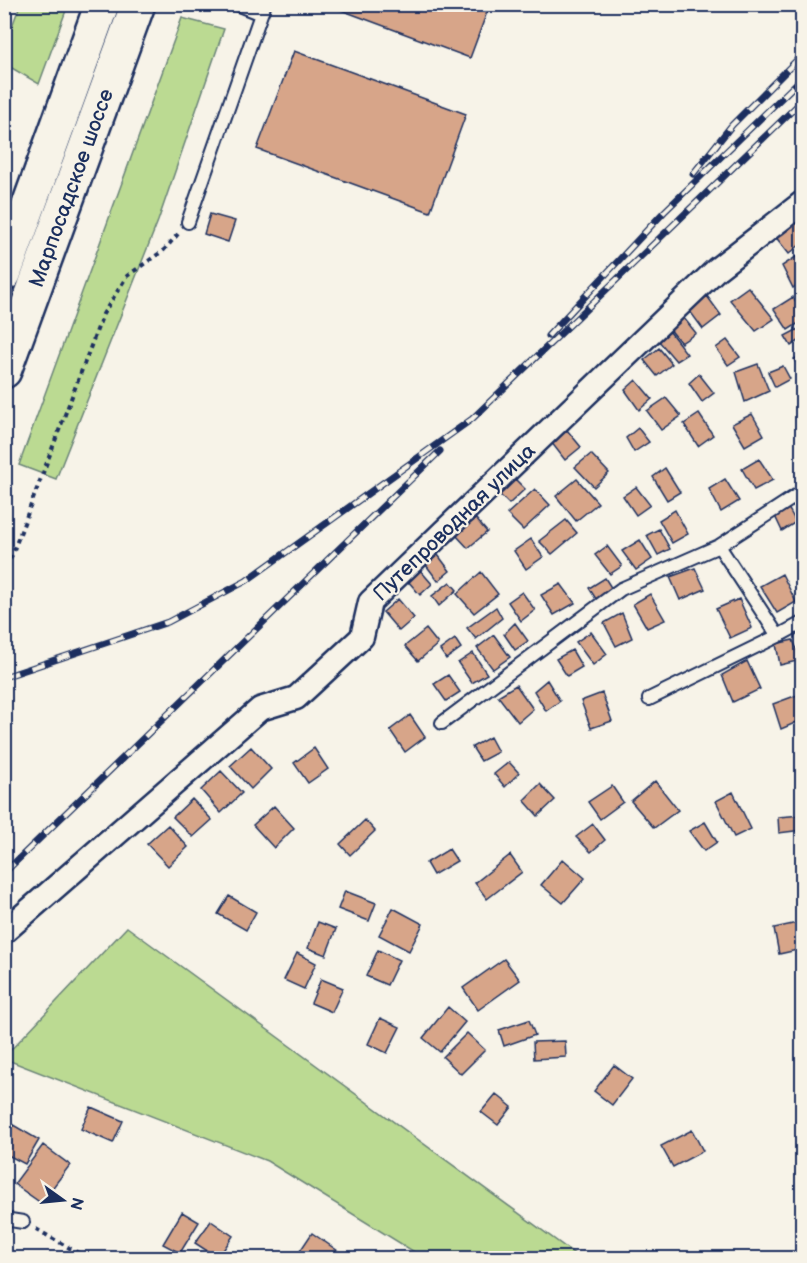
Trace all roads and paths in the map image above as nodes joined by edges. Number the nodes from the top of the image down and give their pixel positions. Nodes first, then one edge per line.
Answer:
1 (10, 4) edge
2 (102, 4) edge
3 (138, 4) edge
4 (236, 4) edge
5 (263, 9) edge
6 (4, 20) edge
7 (802, 203) edge
8 (188, 222) joint
9 (4, 274) edge
10 (4, 371) edge
11 (802, 492) edge
12 (718, 546) junction
13 (4, 576) edge
14 (802, 623) edge
15 (778, 636) junction
16 (650, 699) dead end
17 (442, 723) dead end
18 (4, 932) edge
19 (4, 1219) edge
20 (23, 1222) joint
21 (87, 1258) edge

1 - 6 path
2 - 9 main road, Марпосадское шоссе
3 - 10 main road, Марпосадское шоссе
4 - 5 lane
5 - 8 lane
7 - 18 street, Путепроводная улица
8 - 13 path
11 - 12 lane
12 - 15 lane
12 - 17 lane
14 - 15 lane
15 - 16 lane
19 - 20 lane
20 - 21 path

